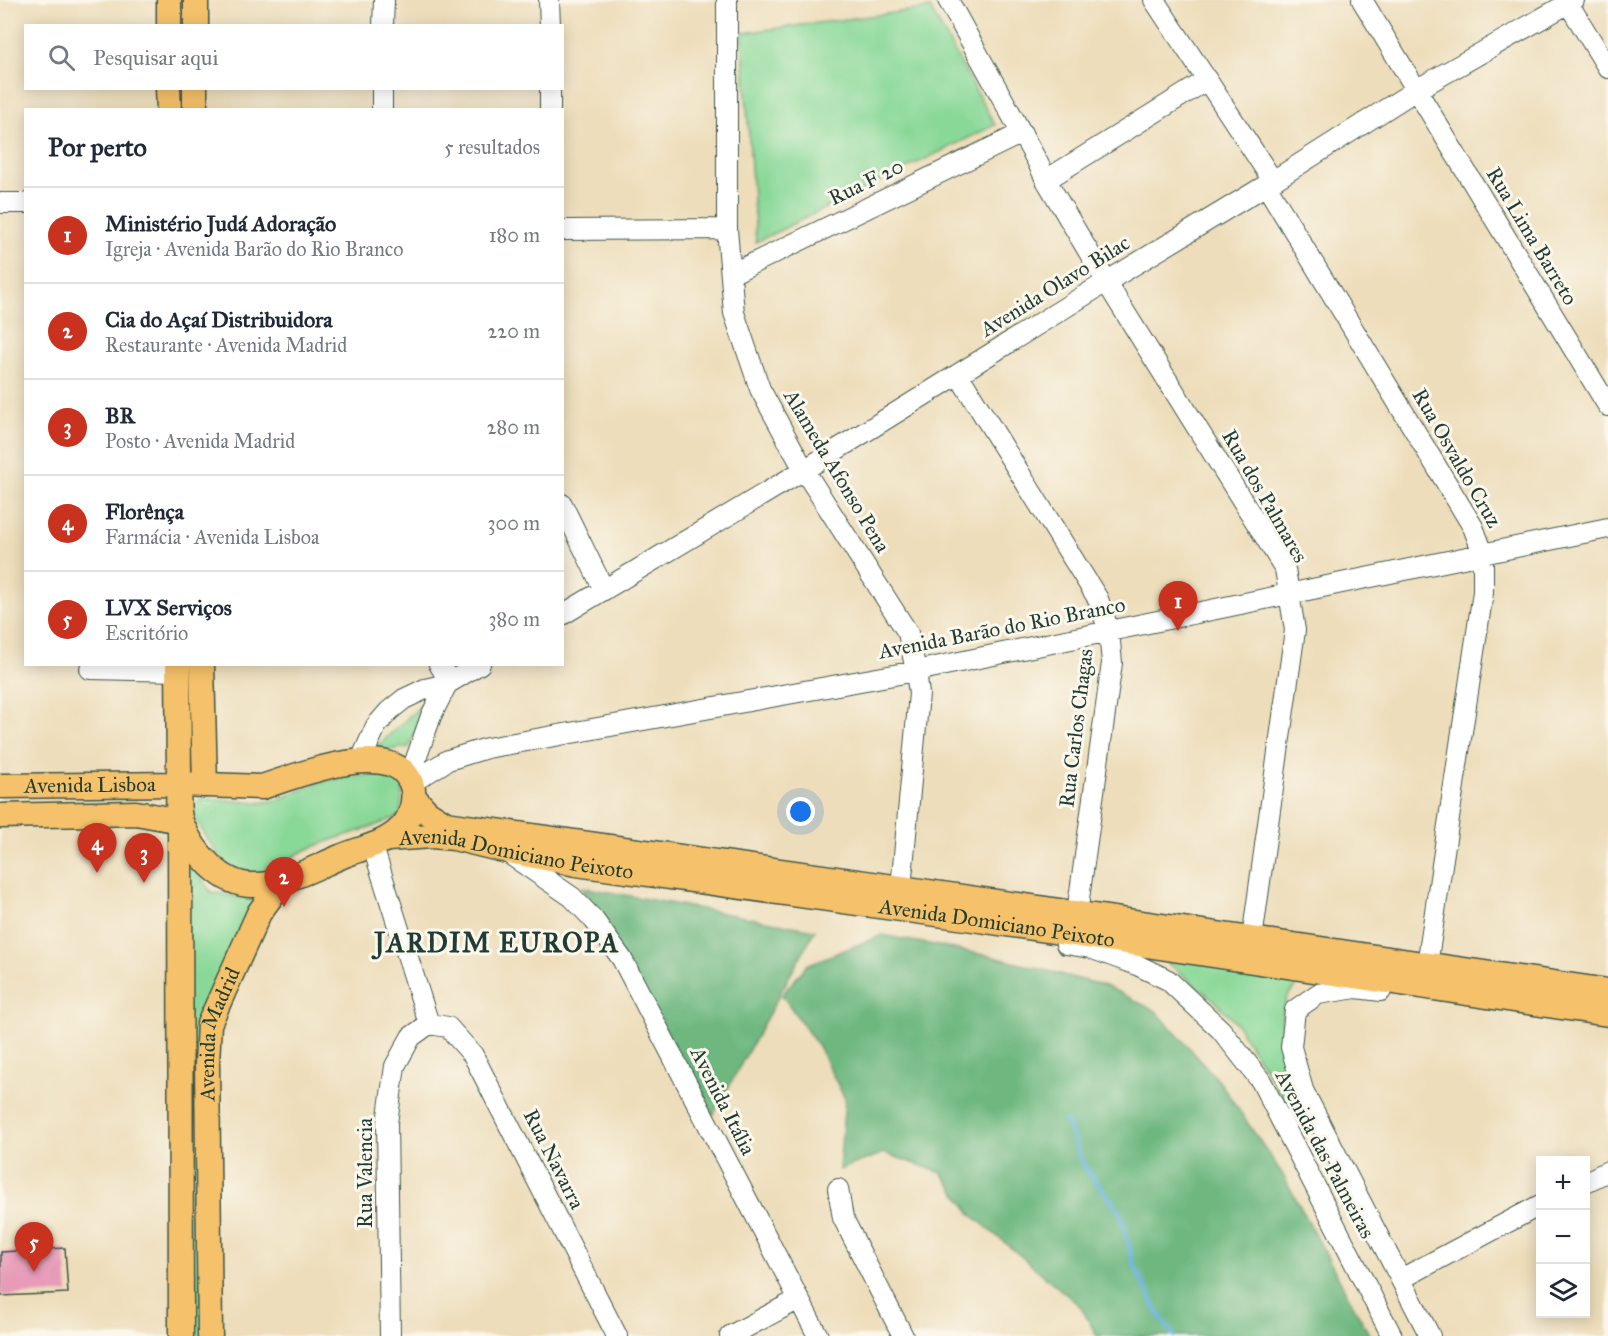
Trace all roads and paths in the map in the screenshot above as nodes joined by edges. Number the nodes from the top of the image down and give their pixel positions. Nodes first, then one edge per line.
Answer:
1 (169, 0) edge
2 (196, 0) edge
3 (384, 0) edge
4 (549, 0) edge
5 (726, 0) edge
6 (948, 0) edge
7 (1154, 0) edge
8 (1362, 0) edge
9 (1571, 2) edge
10 (169, 24) edge
11 (196, 24) edge
12 (383, 24) edge
13 (550, 24) edge
14 (1608, 68) edge
15 (1207, 80) junction
16 (168, 90) edge
17 (195, 90) edge
18 (382, 90) edge
19 (550, 90) edge
20 (1416, 90) junction
21 (169, 108) edge
22 (195, 108) edge
23 (382, 108) edge
24 (550, 108) edge
25 (1022, 133) junction
26 (1046, 180) junction
27 (1270, 183) junction
28 (0, 203) edge
29 (24, 203) edge
30 (727, 229) junction
31 (564, 230) edge
32 (731, 274) junction
33 (1106, 282) junction
34 (958, 374) junction
35 (1608, 406) edge
36 (804, 470) junction
37 (564, 508) edge
38 (1608, 528) edge
39 (1483, 553) junction
40 (604, 590) junction
41 (1290, 593) junction
42 (564, 614) edge
43 (1109, 631) junction
44 (202, 666) edge
45 (440, 666) edge
46 (477, 666) edge
47 (178, 668) edge
48 (90, 669) dead end
49 (916, 671) junction
50 (449, 683) junction
51 (361, 760) junction
52 (179, 784) junction
53 (205, 785) junction
54 (0, 786) edge
55 (411, 786) junction
56 (0, 816) edge
57 (180, 820) junction
58 (380, 841) junction
59 (503, 850) junction
60 (576, 864) junction
61 (283, 880) junction
62 (901, 888) junction
63 (572, 897) junction
64 (1077, 914) junction
65 (966, 918) junction
66 (1252, 939) junction
67 (1427, 964) junction
68 (1440, 990) junction
69 (1607, 992) edge
70 (429, 1024) junction
71 (1323, 1127) junction
72 (1293, 1142) junction
73 (1339, 1158) junction
74 (1608, 1171) edge
75 (1310, 1174) junction
76 (1590, 1180) edge
77 (838, 1189) dead end
78 (1536, 1207) edge
79 (1371, 1221) junction
80 (1341, 1235) junction
81 (1401, 1279) junction
82 (799, 1299) junction
83 (181, 1336) edge
84 (210, 1336) edge
85 (390, 1336) edge
86 (617, 1336) edge
87 (729, 1336) edge
88 (818, 1336) edge
89 (903, 1336) edge
90 (1392, 1336) edge
91 (1430, 1336) edge

1 - 10 main road
2 - 11 main road
3 - 12 street
4 - 13 street
5 - 30 street, Alameda Afonso Pena
6 - 25 street
7 - 15 street
8 - 20 street, Rua Lima Barreto
9 - 14 street
9 - 20 street, Avenida Olavo Bilac
15 - 26 street
15 - 27 street
16 - 21 main road
17 - 22 main road
18 - 23 street
19 - 24 street
20 - 27 street, Avenida Olavo Bilac
20 - 35 street, Rua Lima Barreto
25 - 26 street
25 - 32 street, Rua F 20
26 - 33 street
27 - 33 street, Avenida Olavo Bilac
27 - 39 street, Rua Osvaldo Cruz
28 - 29 street
30 - 31 street
30 - 32 street, Alameda Afonso Pena
32 - 36 street, Alameda Afonso Pena
33 - 34 street, Avenida Olavo Bilac
33 - 41 street, Rua dos Palmares
34 - 36 street, Avenida Olavo Bilac
34 - 43 street, Rua Carlos Chagas
36 - 40 street, Avenida Olavo Bilac
36 - 49 street, Alameda Afonso Pena
37 - 40 street
38 - 39 street, Avenida Barão do Rio Branco
39 - 41 street, Avenida Barão do Rio Branco
39 - 67 street, Rua Osvaldo Cruz
40 - 42 street, Avenida Olavo Bilac
41 - 43 street, Avenida Barão do Rio Branco
41 - 66 street, Rua dos Palmares
43 - 49 street, Avenida Barão do Rio Branco
43 - 64 street, Rua Carlos Chagas
44 - 53 main road
45 - 50 street
46 - 50 street
47 - 48 street
47 - 52 main road, Avenida Madrid
49 - 55 street, Avenida Barão do Rio Branco
49 - 62 street, Alameda Afonso Pena
50 - 51 street
50 - 55 street
51 - 53 main road, Avenida Lisboa
51 - 55 main road, Avenida Domiciano Peixoto
52 - 53 main road, Avenida Lisboa
52 - 54 main road, Avenida Lisboa
52 - 57 main road, Avenida Madrid
55 - 58 main road
55 - 62 main road, Avenida Domiciano Peixoto
56 - 57 main road, Avenida Lisboa
57 - 61 main road, Avenida Madrid
57 - 83 main road, Avenida Madrid
58 - 59 main road, Avenida Domiciano Peixoto
58 - 61 main road
58 - 70 street
59 - 60 main road, Avenida Domiciano Peixoto
59 - 63 street, Avenida Itália
60 - 63 street
60 - 65 main road, Avenida Domiciano Peixoto
61 - 84 main road, Avenida Madrid
62 - 64 main road, Avenida Domiciano Peixoto
63 - 82 street, Avenida Itália
64 - 66 main road, Avenida Domiciano Peixoto
65 - 68 main road, Avenida Domiciano Peixoto
65 - 72 street, Avenida das Palmeiras
66 - 67 main road, Avenida Domiciano Peixoto
67 - 69 main road, Avenida Domiciano Peixoto
68 - 69 main road, Avenida Domiciano Peixoto
68 - 71 street, Avenida das Palmeiras
70 - 85 street, Rua Valencia
70 - 86 street, Rua Navarra
71 - 72 street
71 - 73 street, Avenida das Palmeiras
72 - 75 street, Avenida das Palmeiras
73 - 75 street
73 - 79 street, Avenida das Palmeiras
74 - 76 street
75 - 80 street, Avenida das Palmeiras
77 - 89 street
78 - 81 street
79 - 80 street
79 - 81 street, Avenida das Palmeiras
80 - 90 street, Avenida das Palmeiras
81 - 91 street, Avenida das Palmeiras
82 - 87 street
82 - 88 street, Avenida Itália

